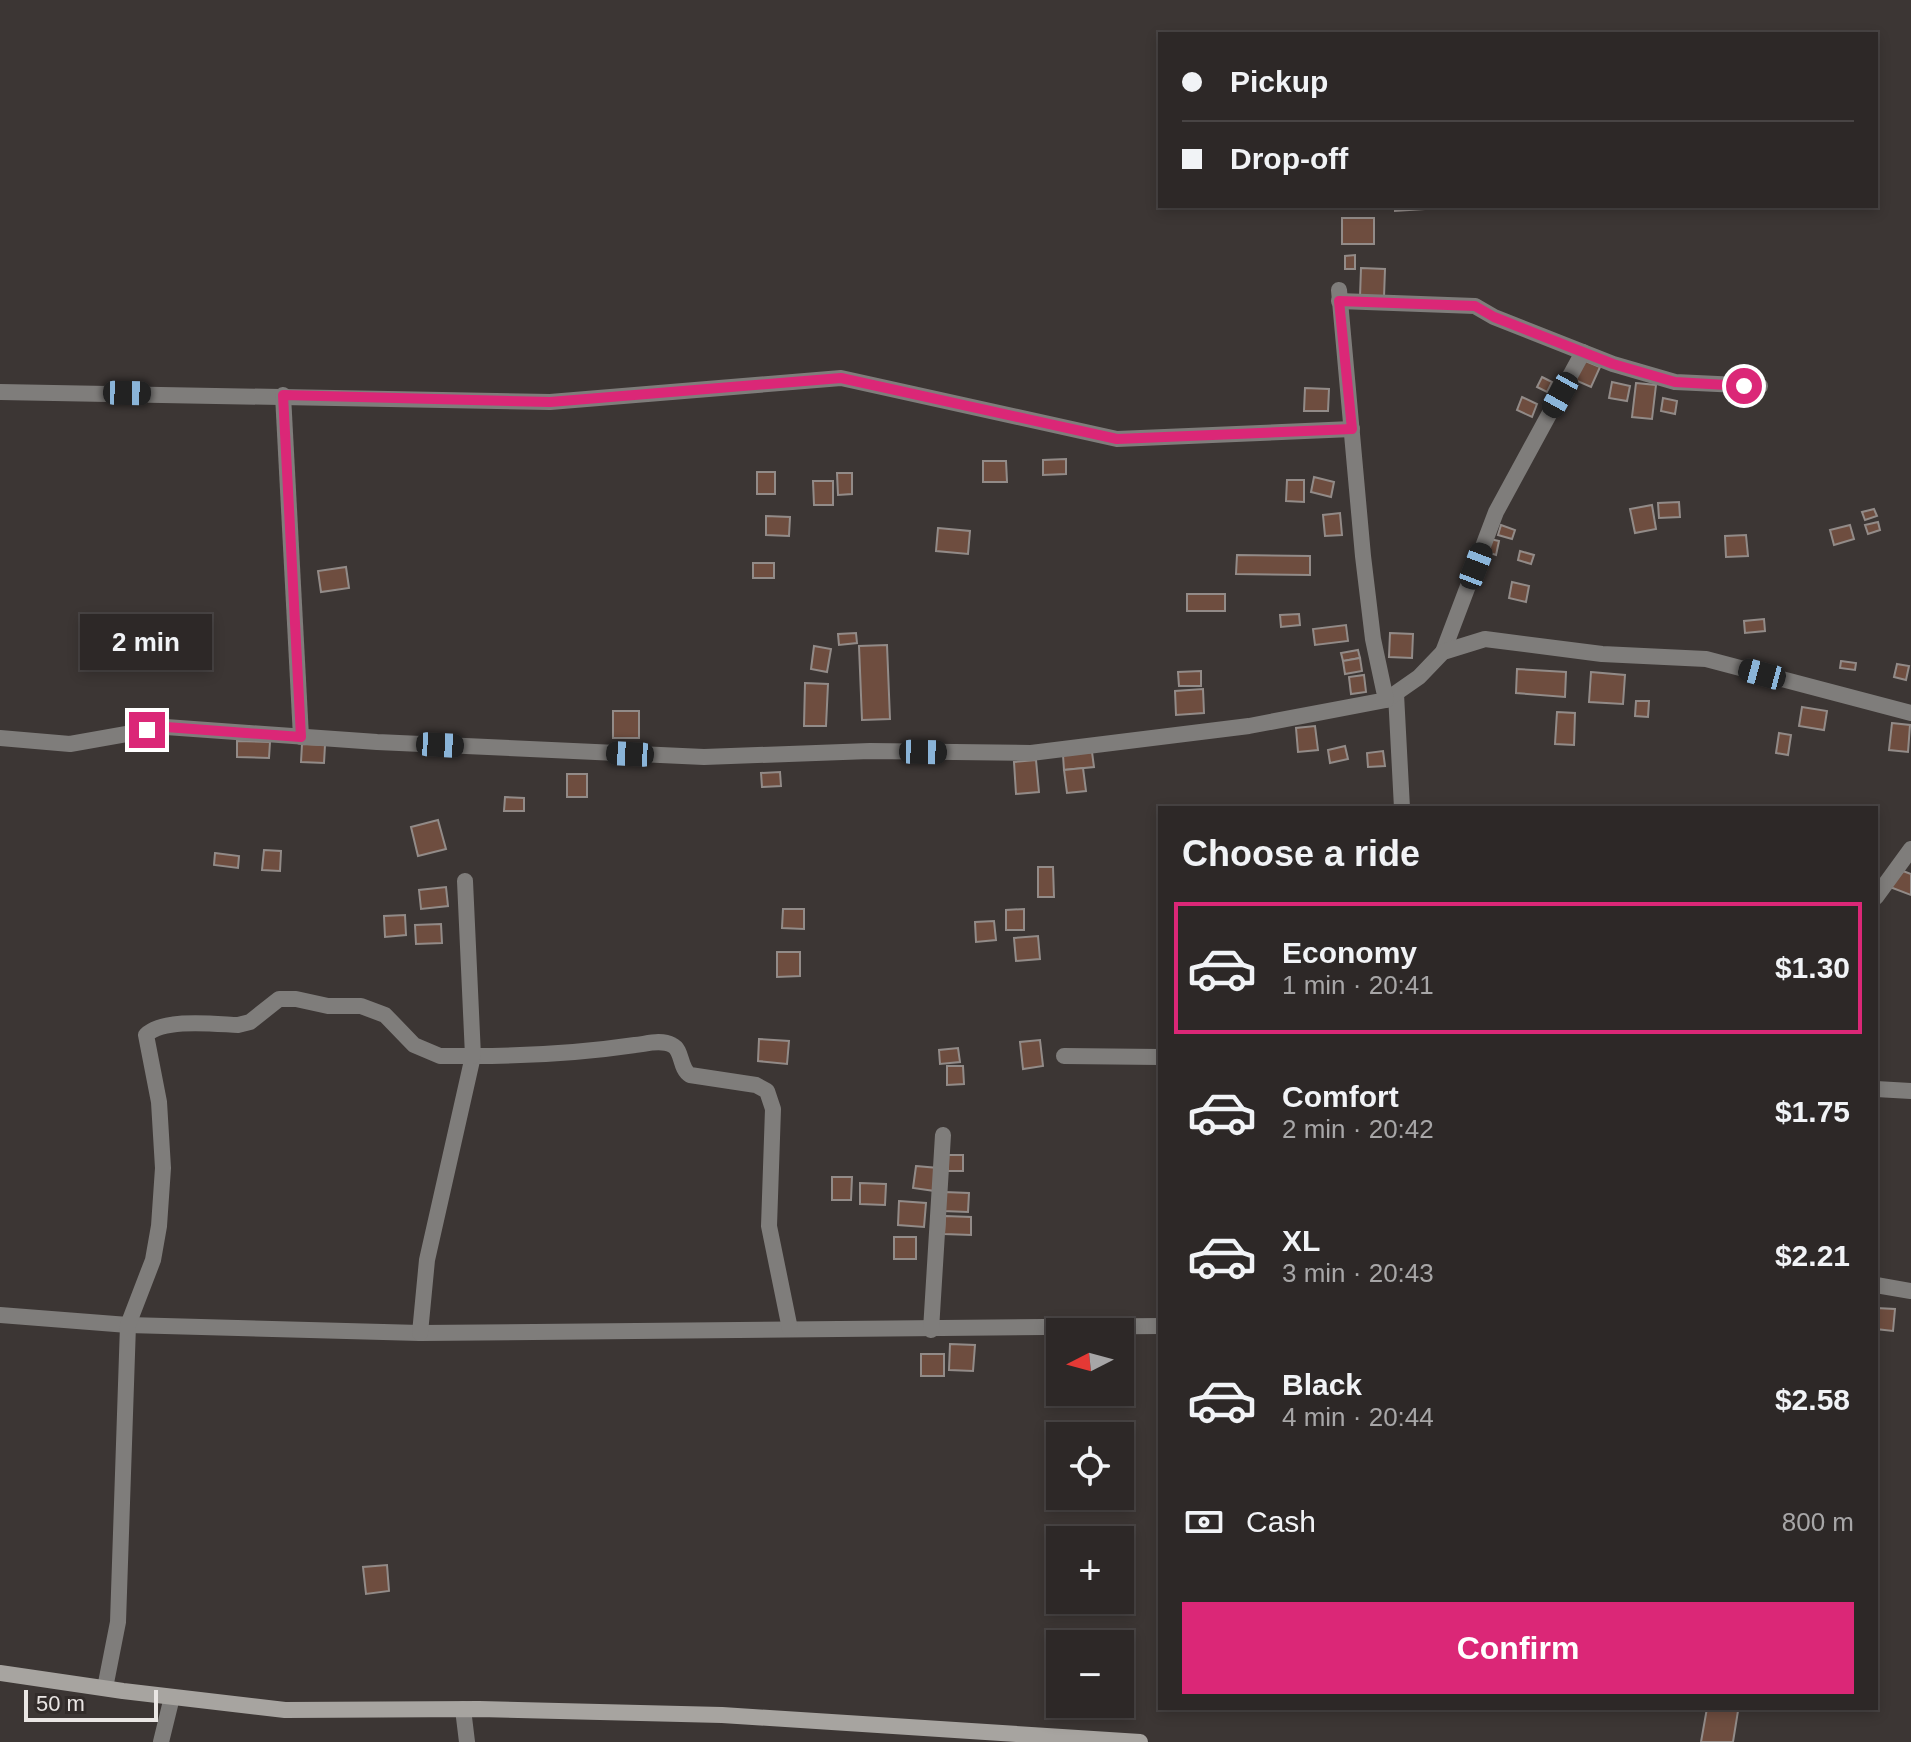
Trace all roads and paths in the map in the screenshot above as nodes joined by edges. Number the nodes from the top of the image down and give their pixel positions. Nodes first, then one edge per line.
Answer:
1 (1583, 352) junction
2 (1760, 386) dead end
3 (0, 392) edge
4 (283, 395) junction
5 (1352, 429) junction
6 (1443, 652) junction
7 (1391, 697) junction
8 (1911, 713) edge
9 (301, 737) junction
10 (0, 738) edge
11 (1402, 806) edge
12 (1911, 849) edge
13 (465, 881) dead end
14 (1878, 894) edge
15 (473, 1056) junction
16 (1064, 1056) dead end
17 (1158, 1057) edge
18 (1878, 1089) edge
19 (1911, 1091) edge
20 (943, 1135) dead end
21 (1878, 1285) edge
22 (1911, 1291) edge
23 (0, 1315) edge
24 (128, 1325) junction
25 (1158, 1326) edge
26 (790, 1329) junction
27 (931, 1330) junction
28 (420, 1333) junction
29 (0, 1673) edge
30 (105, 1688) junction
31 (172, 1697) junction
32 (463, 1709) junction
33 (1026, 1738) edge
34 (161, 1742) edge
35 (467, 1742) edge
36 (1140, 1742) edge

1 - 2 street
1 - 5 street
1 - 6 street
3 - 4 street
4 - 5 street
4 - 9 street
5 - 7 street
6 - 7 street
6 - 8 street
7 - 9 street
7 - 11 street
9 - 10 street
12 - 14 street
13 - 15 street
15 - 24 street
15 - 26 street
15 - 28 street
16 - 17 street
18 - 19 street
20 - 27 street
21 - 22 street
23 - 24 street
24 - 28 street
24 - 30 street
25 - 27 street
26 - 27 street
26 - 28 street
29 - 30 street
30 - 31 street
31 - 32 street
31 - 34 street
32 - 33 street
32 - 35 street
33 - 36 street

